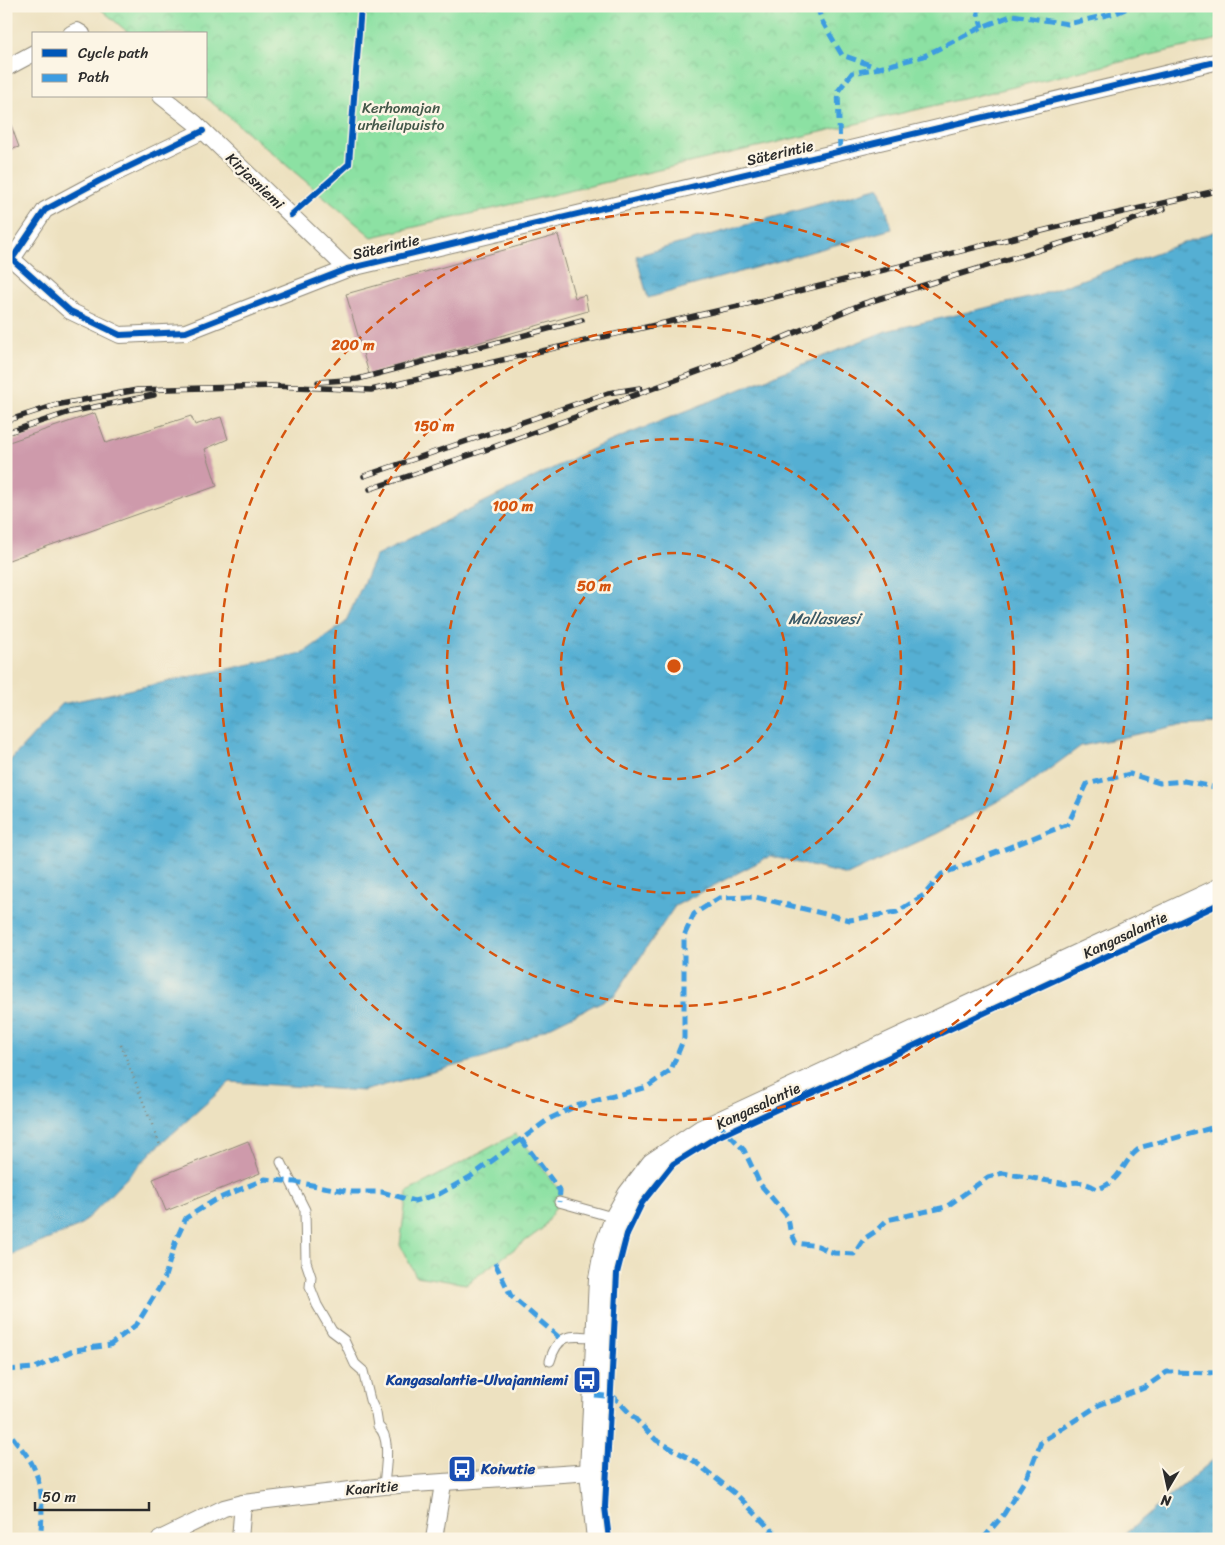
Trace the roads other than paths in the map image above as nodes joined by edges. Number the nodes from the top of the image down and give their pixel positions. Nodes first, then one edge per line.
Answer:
1 (32, 55) edge
2 (1219, 61) edge
3 (6, 68) edge
4 (163, 98) edge
5 (203, 131) junction
6 (347, 269) junction
7 (1219, 891) edge
8 (281, 1162) dead end
9 (559, 1202) dead end
10 (617, 1218) junction
11 (598, 1338) junction
12 (550, 1361) dead end
13 (592, 1472) junction
14 (443, 1484) junction
15 (384, 1486) junction
16 (243, 1503) junction
17 (160, 1539) edge
18 (240, 1539) edge
19 (434, 1539) edge
20 (599, 1539) edge

1 - 3 street
2 - 6 street, Säterintie
4 - 5 street, Kirjasniemi
5 - 6 street, Kirjasniemi
5 - 6 street, Säterintie
7 - 10 main road, Kangasalantie
8 - 15 lane
9 - 10 lane
10 - 11 main road, Kangasalantie
11 - 12 lane
11 - 13 main road, Kangasalantie
13 - 14 street, Kaaritie
13 - 20 main road, Kangasalantie
14 - 15 street, Kaaritie
14 - 19 street
15 - 16 street, Kaaritie
16 - 17 street, Kaaritie
16 - 18 street

